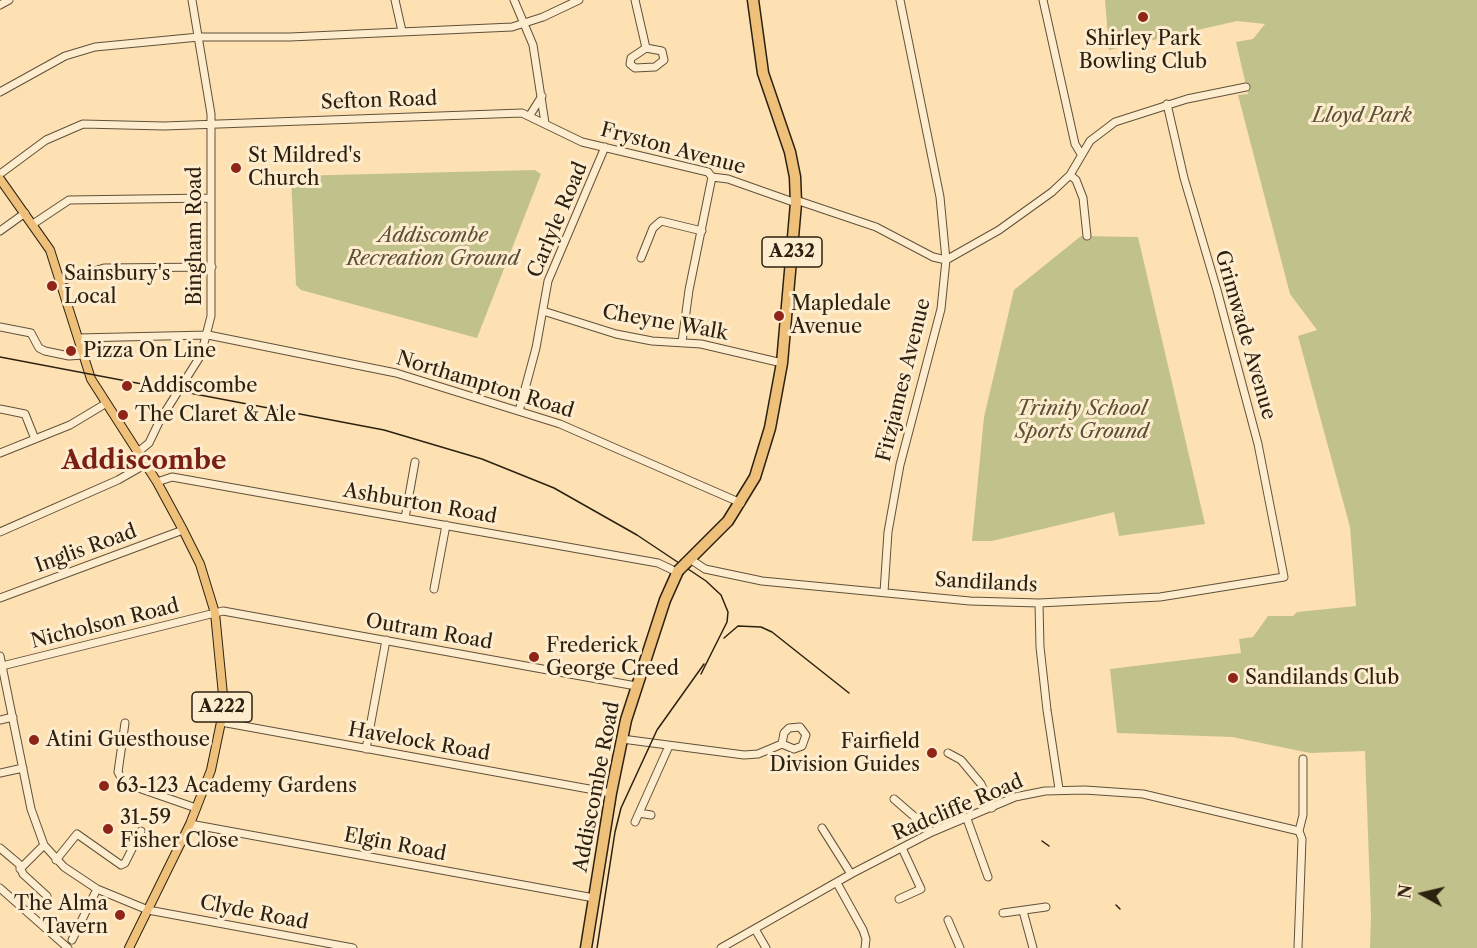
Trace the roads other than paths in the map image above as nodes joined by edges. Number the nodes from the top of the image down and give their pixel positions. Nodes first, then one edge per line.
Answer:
1 (9, 0) edge
2 (192, 0) edge
3 (395, 0) edge
4 (514, 0) edge
5 (579, 0) edge
6 (635, 0) edge
7 (753, 0) edge
8 (900, 0) edge
9 (1043, 0) edge
10 (0, 5) edge
11 (525, 24) junction
12 (402, 31) junction
13 (199, 37) junction
14 (646, 48) junction
15 (1246, 87) dead end
16 (0, 92) edge
17 (542, 96) junction
18 (1167, 104) junction
19 (530, 115) junction
20 (211, 123) junction
21 (545, 123) junction
22 (605, 147) junction
23 (1081, 154) junction
24 (0, 174) edge
25 (1070, 174) junction
26 (712, 177) junction
27 (0, 179) edge
28 (211, 198) junction
29 (796, 201) junction
30 (25, 213) junction
31 (33, 224) junction
32 (0, 231) edge
33 (702, 231) junction
34 (1087, 236) dead end
35 (641, 258) dead end
36 (946, 260) junction
37 (212, 267) junction
38 (61, 281) junction
39 (543, 311) junction
40 (0, 327) edge
41 (208, 335) junction
42 (78, 338) junction
43 (682, 342) junction
44 (82, 355) junction
45 (782, 363) junction
46 (105, 404) junction
47 (0, 409) edge
48 (519, 411) junction
49 (35, 439) junction
50 (138, 452) junction
51 (0, 453) edge
52 (415, 462) dead end
53 (146, 464) junction
54 (157, 482) junction
55 (741, 503) junction
56 (405, 518) junction
57 (446, 525) junction
58 (183, 530) junction
59 (0, 532) edge
60 (688, 561) junction
61 (677, 572) junction
62 (1284, 577) joint
63 (434, 589) dead end
64 (884, 592) junction
65 (0, 598) edge
66 (1039, 603) junction
67 (215, 613) junction
68 (386, 640) junction
69 (0, 656) edge
70 (2, 666) junction
71 (636, 686) junction
72 (13, 717) junction
73 (0, 720) edge
74 (221, 722) junction
75 (125, 723) dead end
76 (622, 739) junction
77 (782, 744) dead end
78 (669, 746) junction
79 (366, 749) junction
80 (948, 753) dead end
81 (1303, 759) dead end
82 (23, 768) junction
83 (0, 773) edge
84 (1059, 789) junction
85 (611, 793) junction
86 (894, 799) dead end
87 (196, 808) junction
88 (992, 808) junction
89 (639, 813) junction
90 (651, 815) dead end
91 (967, 819) junction
92 (634, 822) dead end
93 (190, 824) junction
94 (822, 828) dead end
95 (141, 831) dead end
96 (1299, 831) junction
97 (932, 832) junction
98 (44, 845) junction
99 (0, 848) edge
100 (902, 848) junction
101 (56, 860) junction
102 (20, 869) junction
103 (851, 874) junction
104 (988, 877) dead end
105 (837, 883) junction
106 (0, 888) edge
107 (97, 888) junction
108 (47, 896) dead end
109 (594, 898) junction
110 (899, 899) dead end
111 (1046, 907) dead end
112 (148, 910) junction
113 (1023, 911) junction
114 (1003, 913) dead end
115 (948, 920) dead end
116 (755, 929) junction
117 (72, 940) dead end
118 (588, 946) edge
119 (68, 948) edge
120 (129, 948) edge
121 (353, 948) edge
122 (721, 948) edge
123 (766, 948) edge
124 (865, 948) edge
125 (960, 948) edge
126 (1033, 948) edge
127 (1298, 948) edge

1 - 10 street
2 - 13 street, Bingham Road
3 - 12 street
4 - 11 street
5 - 11 street
6 - 14 street
7 - 29 highway, Addiscombe Road / A232
8 - 36 street, Fitzjames Avenue
9 - 23 street
11 - 12 street
11 - 17 street
12 - 13 street
13 - 16 street
13 - 20 street, Bingham Road
14 - 14 street
15 - 18 street
17 - 19 street
17 - 21 street
18 - 23 street
18 - 62 street, Grimwade Avenue
19 - 20 street, Sefton Road
19 - 21 street, Sefton Road
20 - 24 street, Sefton Road
20 - 28 street, Bingham Road
21 - 22 street, Fryston Avenue
22 - 26 street, Fryston Avenue
22 - 39 street, Carlyle Road
23 - 25 street
25 - 34 street
25 - 36 street
26 - 29 street, Fryston Avenue
26 - 33 street
27 - 30 main road, A222
28 - 31 street
28 - 37 street, Bingham Road
29 - 36 street
29 - 45 highway, Addiscombe Road / A232
30 - 31 main road, A222
30 - 32 street
31 - 38 main road, A222
33 - 35 street
33 - 43 street
36 - 64 street, Fitzjames Avenue
37 - 38 street
37 - 41 street, Bingham Road
38 - 42 main road, A222
39 - 43 street, Cheyne Walk
39 - 48 street, Carlyle Road
40 - 44 street
41 - 42 street, Northampton Road
41 - 48 street, Northampton Road
41 - 50 street, Bingham Road
42 - 44 main road, A222
43 - 45 street, Cheyne Walk
44 - 46 main road, A222
45 - 55 highway, Addiscombe Road / A232
46 - 49 street
46 - 50 main road, A222
47 - 49 street
48 - 55 street, Northampton Road
49 - 51 street
50 - 53 main road, A222
52 - 56 street
53 - 54 main road, A222
53 - 59 street
54 - 56 street, Ashburton Road
54 - 58 main road, A222
55 - 60 highway, Addiscombe Road / A232
56 - 57 street, Ashburton Road
57 - 61 street, Ashburton Road
57 - 63 street
58 - 65 street, Inglis Road
58 - 67 main road, A222
60 - 61 highway, Addiscombe Road / A232, bridge
60 - 64 street, Sandilands
61 - 71 highway, Addiscombe Road / A232
62 - 66 street, Sandilands
64 - 66 street, Sandilands
66 - 84 street
67 - 68 street, Outram Road
67 - 70 street, Nicholson Road
67 - 74 main road, A222
68 - 71 street, Outram Road
68 - 79 street
69 - 70 street
70 - 72 street
71 - 76 highway, Addiscombe Road / A232
72 - 73 street
72 - 82 street
74 - 79 street, Havelock Road
74 - 87 main road, A222
75 - 87 street
76 - 78 street
76 - 85 highway, Addiscombe Road / A232
77 - 78 street
78 - 89 street
79 - 85 street, Havelock Road
80 - 88 street
81 - 96 street
82 - 83 street
82 - 98 street
84 - 88 street, Radcliffe Road
84 - 96 street, Radcliffe Road
85 - 109 highway, Addiscombe Road / A232
86 - 97 street
87 - 93 main road, A222
88 - 91 street, Radcliffe Road
89 - 90 street
89 - 92 street
91 - 97 street, Radcliffe Road
91 - 104 street
93 - 109 street, Elgin Road
93 - 112 main road, A222
94 - 103 street
95 - 101 street
96 - 127 street
97 - 100 street, Radcliffe Road
98 - 101 street, Clyde Road
98 - 102 street
99 - 102 street
100 - 103 street, Radcliffe Road
100 - 110 street
101 - 107 street, Clyde Road
102 - 108 street
103 - 105 street, Radcliffe Road
105 - 116 street, Radcliffe Road
105 - 124 street
106 - 119 street
107 - 112 street, Clyde Road
107 - 117 street
109 - 118 highway, Addiscombe Road / A232
111 - 113 street
112 - 120 main road, A222
112 - 121 street, Clyde Road
113 - 114 street
113 - 126 street
115 - 125 street
116 - 122 street, Radcliffe Road
116 - 123 street

